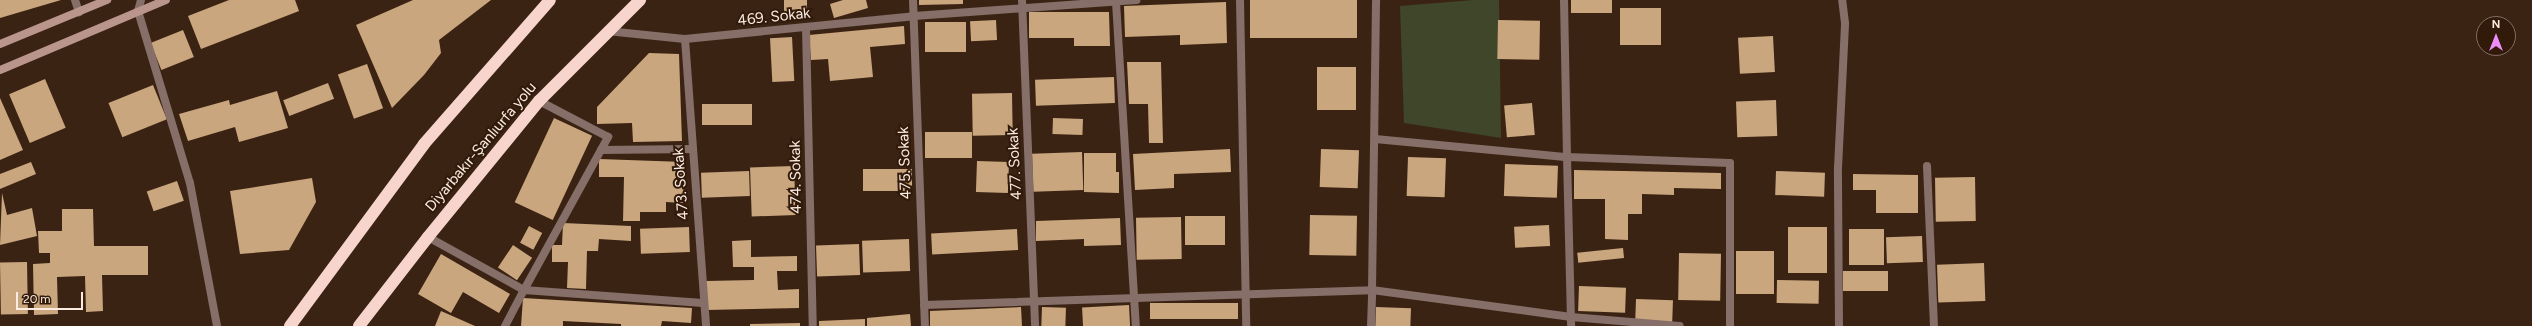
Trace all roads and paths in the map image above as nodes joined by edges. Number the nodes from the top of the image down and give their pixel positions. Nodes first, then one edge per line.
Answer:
1 (76, 0) edge
2 (107, 0) edge
3 (141, 0) edge
4 (166, 0) edge
5 (550, 0) edge
6 (640, 0) edge
7 (913, 0) edge
8 (1136, 0) edge
9 (1240, 0) edge
10 (1376, 0) edge
11 (1564, 0) edge
12 (1842, 0) edge
13 (1116, 2) junction
14 (1022, 4) edge
15 (138, 11) junction
16 (79, 12) junction
17 (914, 16) junction
18 (806, 28) junction
19 (607, 31) junction
20 (685, 39) junction
21 (0, 44) edge
22 (0, 70) edge
23 (539, 101) junction
24 (1375, 139) junction
25 (693, 149) junction
26 (601, 150) junction
27 (1567, 157) junction
28 (1927, 166) dead end
29 (428, 237) junction
30 (524, 290) junction
31 (1372, 290) junction
32 (1245, 293) junction
33 (1133, 298) junction
34 (1035, 301) junction
35 (703, 303) junction
36 (924, 305) junction
37 (1571, 317) junction
38 (217, 326) edge
39 (290, 326) edge
40 (359, 326) edge
41 (505, 326) edge
42 (706, 326) edge
43 (813, 326) edge
44 (925, 326) edge
45 (1035, 326) edge
46 (1136, 326) edge
47 (1246, 326) edge
48 (1371, 326) edge
49 (1571, 326) edge
50 (1680, 326) edge
51 (1730, 326) edge
52 (1839, 326) edge
53 (1934, 326) edge

1 - 16 street
2 - 16 main road
3 - 15 street
4 - 15 main road
5 - 39 highway
6 - 19 highway, Diyarbakır-Şanlıurfa yolu
7 - 17 street, 475. Sokak
8 - 13 street, 469. Sokak
9 - 32 street
10 - 24 street
11 - 27 street
12 - 52 street
13 - 14 street, 469. Sokak
13 - 33 street
14 - 17 street, 469. Sokak
14 - 34 street, 477. Sokak
15 - 22 main road
15 - 38 street
16 - 21 main road
17 - 18 street, 469. Sokak
17 - 36 street, 475. Sokak
18 - 20 street, 469. Sokak
18 - 43 street, 474. Sokak
19 - 20 street, 469. Sokak
19 - 23 highway, Diyarbakır-Şanlıurfa yolu
20 - 25 street, 473. Sokak
23 - 26 street
23 - 29 highway, Diyarbakır-Şanlıurfa yolu
24 - 27 street
24 - 31 street
25 - 26 street
25 - 35 street, 473. Sokak
26 - 30 street
27 - 37 street
27 - 51 street
28 - 53 street
29 - 30 street
29 - 40 highway, Diyarbakır-Şanlıurfa yolu
30 - 35 street
30 - 41 street
31 - 32 street
31 - 37 street
31 - 48 street
32 - 33 street
32 - 47 street
33 - 34 street
33 - 46 street
34 - 36 street
34 - 45 street, 477. Sokak
35 - 42 street, 473. Sokak
36 - 44 street, 475. Sokak
37 - 49 street
37 - 50 street

